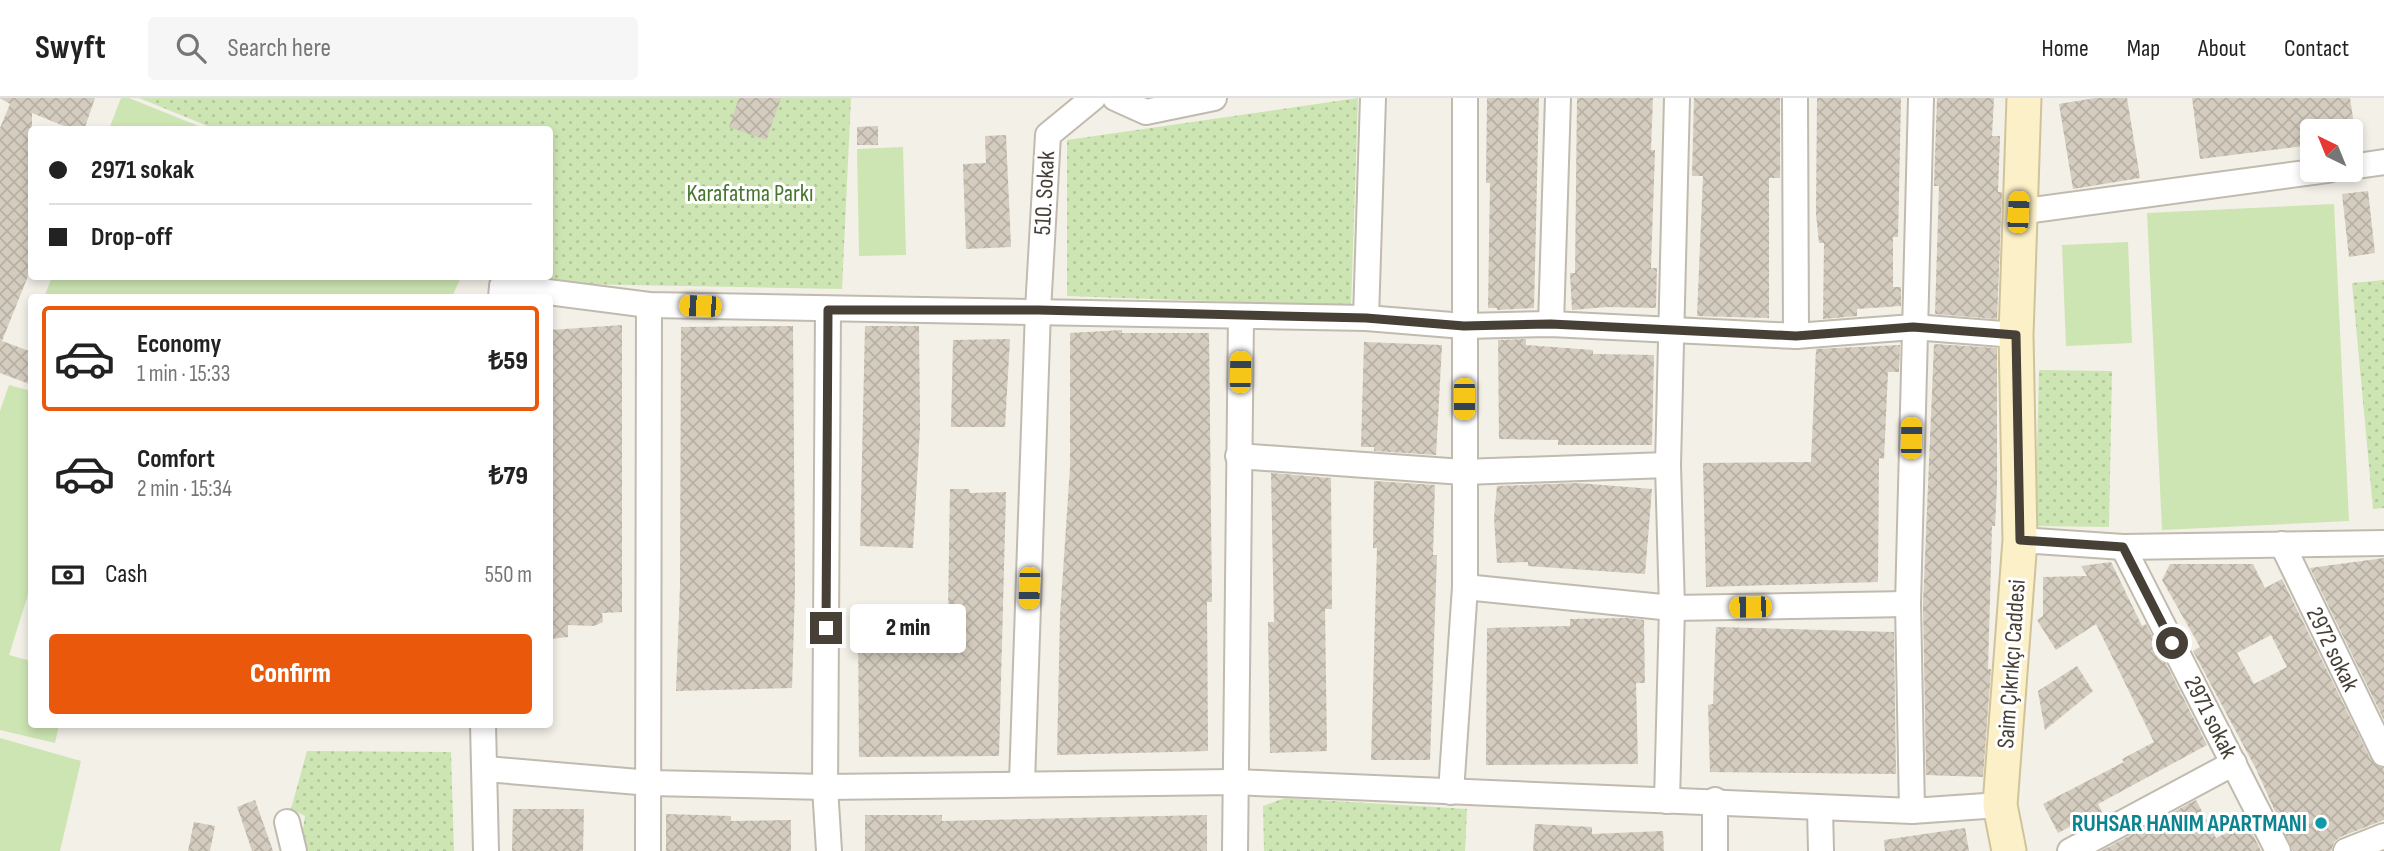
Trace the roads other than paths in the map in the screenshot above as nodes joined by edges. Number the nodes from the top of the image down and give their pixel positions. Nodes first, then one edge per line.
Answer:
1 (1093, 98) edge
2 (1115, 98) edge
3 (1214, 98) edge
4 (1373, 98) edge
5 (1465, 98) edge
6 (1558, 98) edge
7 (1677, 98) edge
8 (1795, 98) edge
9 (1921, 98) edge
10 (2024, 98) edge
11 (2384, 162) edge
12 (2363, 165) edge
13 (2300, 174) edge
14 (2018, 212) junction
15 (502, 294) edge
16 (649, 305) junction
17 (828, 310) junction
18 (1038, 310) junction
19 (1241, 317) junction
20 (1366, 318) junction
21 (1551, 324) junction
22 (1464, 326) junction
23 (1913, 327) junction
24 (1673, 328) junction
25 (2016, 335) junction
26 (1796, 336) junction
27 (1238, 456) junction
28 (1668, 465) junction
29 (1463, 472) junction
30 (2020, 540) junction
31 (2384, 543) edge
32 (2282, 544) junction
33 (2123, 547) junction
34 (1465, 587) junction
35 (1908, 604) junction
36 (1672, 608) junction
37 (482, 728) edge
38 (2384, 754) edge
39 (2234, 763) junction
40 (486, 769) junction
41 (1234, 782) junction
42 (650, 783) junction
43 (1022, 783) junction
44 (825, 788) junction
45 (1451, 792) junction
46 (1715, 800) junction
47 (1667, 801) junction
48 (2000, 806) junction
49 (1820, 808) junction
50 (1912, 811) junction
51 (287, 822) dead end
52 (2384, 836) edge
53 (294, 851) edge
54 (486, 851) edge
55 (648, 851) edge
56 (829, 851) edge
57 (1235, 851) edge
58 (1715, 851) edge
59 (1821, 851) edge
60 (2009, 851) edge
61 (2070, 851) edge
62 (2278, 851) edge
63 (2346, 851) edge

1 - 18 street, 510. Sokak
2 - 3 street
4 - 20 street
5 - 22 street
6 - 21 street
7 - 24 street
8 - 26 street
9 - 23 street
10 - 14 main road, Saim Çıkrıkçı Caddesi
11 - 12 street
13 - 14 street
14 - 25 main road, Saim Çıkrıkçı Caddesi
15 - 16 street
16 - 17 street
16 - 42 street
17 - 18 street
17 - 44 street
18 - 19 street
18 - 43 street, 510. Sokak
19 - 20 street
19 - 27 street
20 - 22 street
21 - 22 street
21 - 24 street
22 - 29 street
23 - 25 street
23 - 26 street
23 - 35 street
24 - 26 street
24 - 28 street
25 - 30 main road, Saim Çıkrıkçı Caddesi
27 - 29 street
27 - 41 street
28 - 29 street
28 - 36 street
29 - 34 street
30 - 33 street
30 - 48 main road, Saim Çıkrıkçı Caddesi
31 - 32 street
32 - 33 street
32 - 38 street, 2972 sokak
33 - 39 street, 2971 sokak
34 - 36 street
34 - 45 street
35 - 36 street
35 - 50 street
36 - 47 street
37 - 40 street
39 - 61 street
39 - 62 street, 2971 sokak
40 - 42 street
40 - 54 street
41 - 43 street
41 - 45 street
41 - 57 street
42 - 44 street
42 - 55 street
43 - 44 street
44 - 56 street
45 - 47 street
46 - 47 street
46 - 49 street
46 - 58 street
48 - 50 street
48 - 60 main road, Saim Çıkrıkçı Caddesi
49 - 50 street
49 - 59 street
51 - 53 street
52 - 63 street

